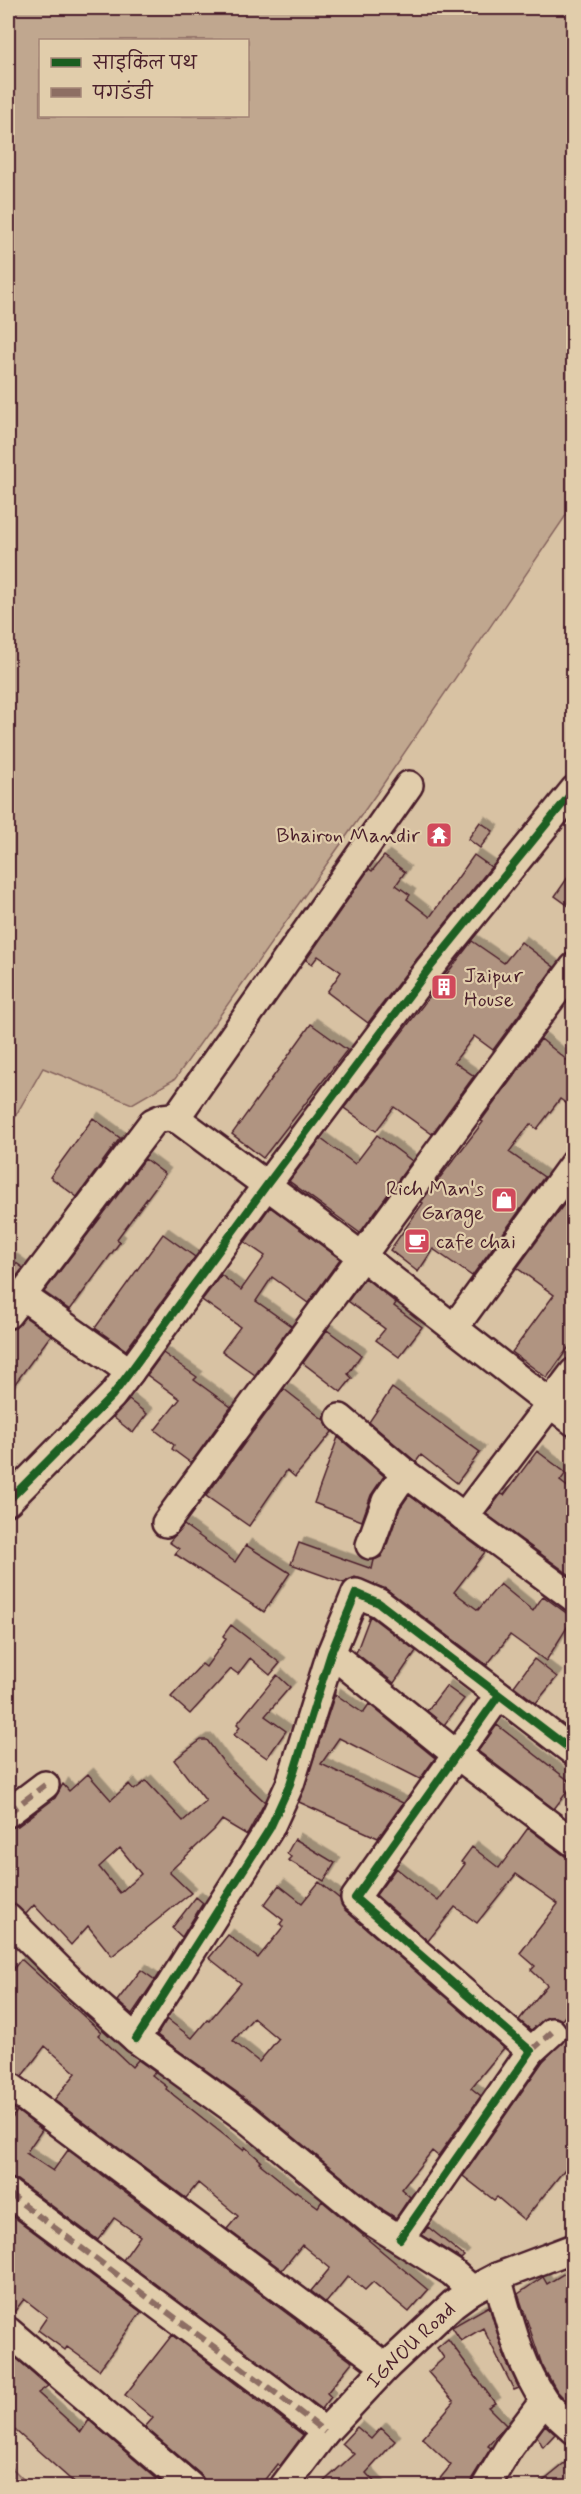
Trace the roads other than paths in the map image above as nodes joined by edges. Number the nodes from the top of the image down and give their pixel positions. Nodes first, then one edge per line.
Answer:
1 (409, 785) dead end
2 (573, 790) edge
3 (573, 967) edge
4 (175, 1119) junction
5 (573, 1162) edge
6 (266, 1186) junction
7 (366, 1250) junction
8 (14, 1304) edge
9 (454, 1328) junction
10 (130, 1372) junction
11 (573, 1372) edge
12 (550, 1405) junction
13 (340, 1419) dead end
14 (573, 1422) edge
15 (405, 1473) junction
16 (8, 1501) edge
17 (464, 1517) junction
18 (166, 1523) dead end
19 (370, 1545) dead end
20 (572, 1593) edge
21 (331, 1653) junction
22 (499, 1695) junction
23 (573, 1752) edge
24 (457, 1755) junction
25 (45, 1785) dead end
26 (8, 1814) edge
27 (573, 1844) edge
28 (8, 1918) edge
29 (552, 2032) dead end
30 (136, 2039) junction
31 (531, 2051) junction
32 (8, 2085) edge
33 (8, 2193) edge
34 (400, 2239) junction
35 (573, 2248) edge
36 (497, 2277) junction
37 (472, 2290) junction
38 (8, 2331) edge
39 (386, 2367) junction
40 (544, 2401) junction
41 (573, 2430) edge
42 (325, 2432) junction
43 (190, 2487) edge
44 (284, 2487) edge
45 (486, 2487) edge

1 - 4 street
2 - 6 street
3 - 7 street
4 - 6 street
4 - 8 street
5 - 9 street
6 - 7 street
6 - 10 street
7 - 9 street
7 - 18 street
8 - 10 street
9 - 12 street
10 - 16 street
11 - 12 street
12 - 14 street
12 - 17 street
13 - 15 street
15 - 17 street
15 - 19 street
17 - 20 street
21 - 22 street
21 - 24 street
21 - 30 street
22 - 23 street
22 - 24 street
24 - 27 street
24 - 31 street
25 - 26 street
28 - 30 street
29 - 31 street
30 - 34 street
31 - 34 street
32 - 39 street
33 - 42 street
34 - 37 street
35 - 36 street, IGNOU Road
36 - 37 street, IGNOU Road
36 - 40 street
37 - 39 street, IGNOU Road
38 - 43 street
39 - 42 street, IGNOU Road
40 - 41 street
40 - 45 street
42 - 44 street, IGNOU Road

